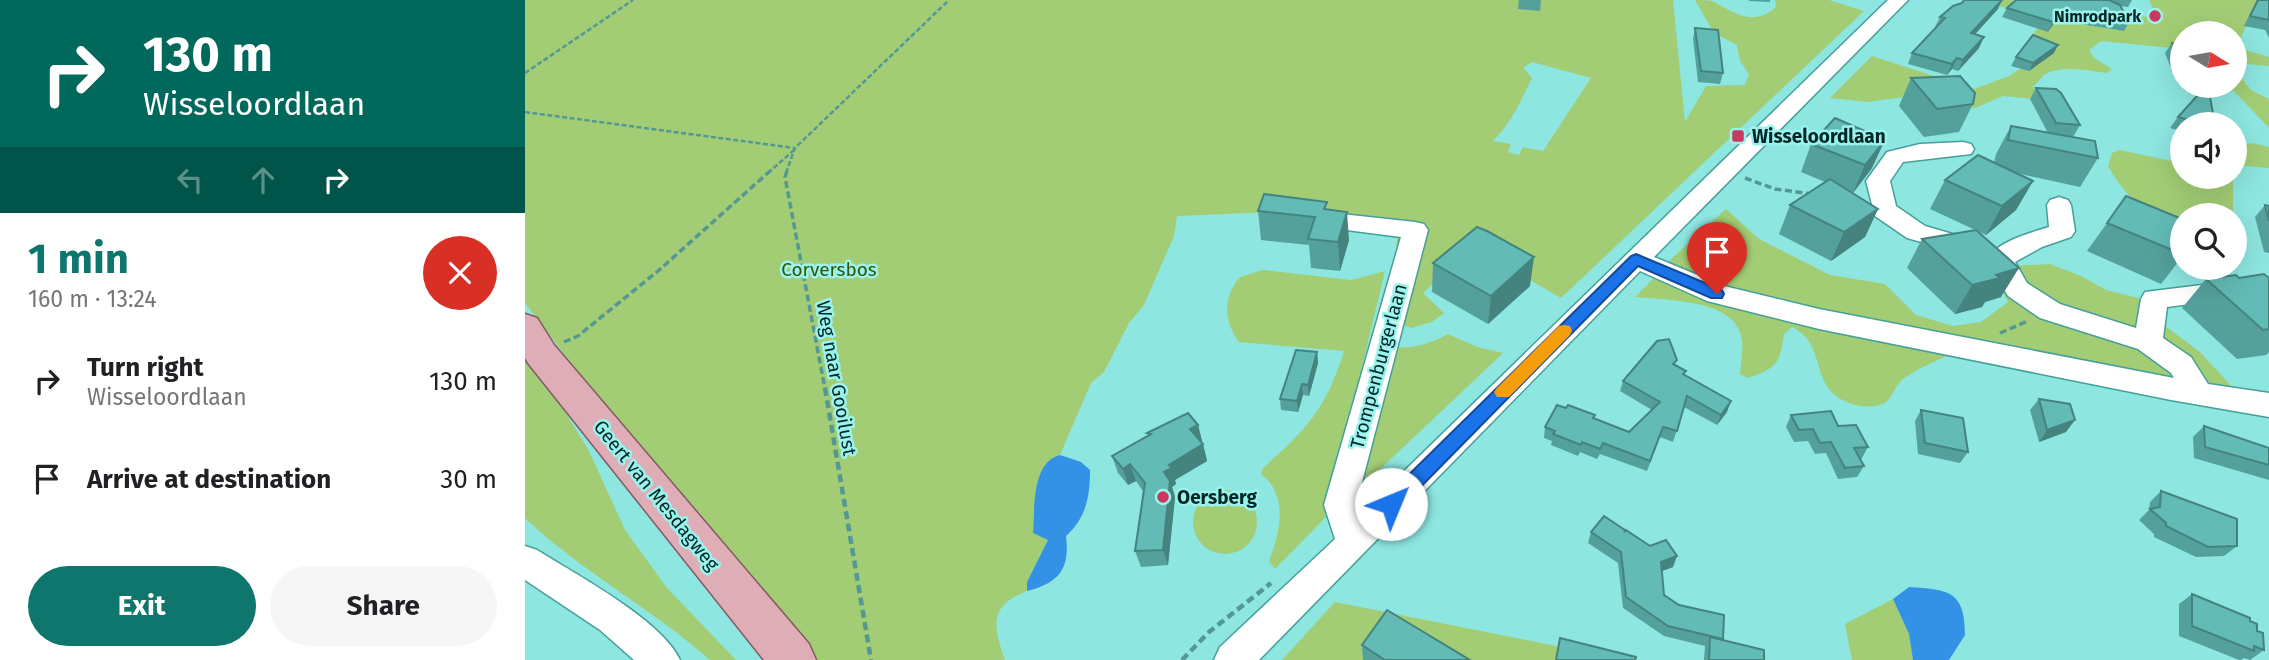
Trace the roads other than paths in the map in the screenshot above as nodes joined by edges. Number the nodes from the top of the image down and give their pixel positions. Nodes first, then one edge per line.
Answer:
1 (1899, 0) edge
2 (1963, 149) dead end
3 (2059, 205) dead end
4 (1332, 221) edge
5 (1636, 259) junction
6 (2000, 259) junction
7 (2226, 290) edge
8 (533, 340) edge
9 (2148, 342) junction
10 (2198, 393) junction
11 (2269, 405) edge
12 (1353, 542) junction
13 (525, 561) edge
14 (661, 660) edge
15 (793, 660) edge
16 (1233, 660) edge

1 - 5 street
2 - 6 street
3 - 6 street
4 - 12 street, Trompenburgerlaan
5 - 10 street
5 - 12 street
6 - 9 street
7 - 9 street
8 - 15 main road, Geert van Mesdagweg
9 - 10 street
10 - 11 street
12 - 16 street
13 - 14 street

